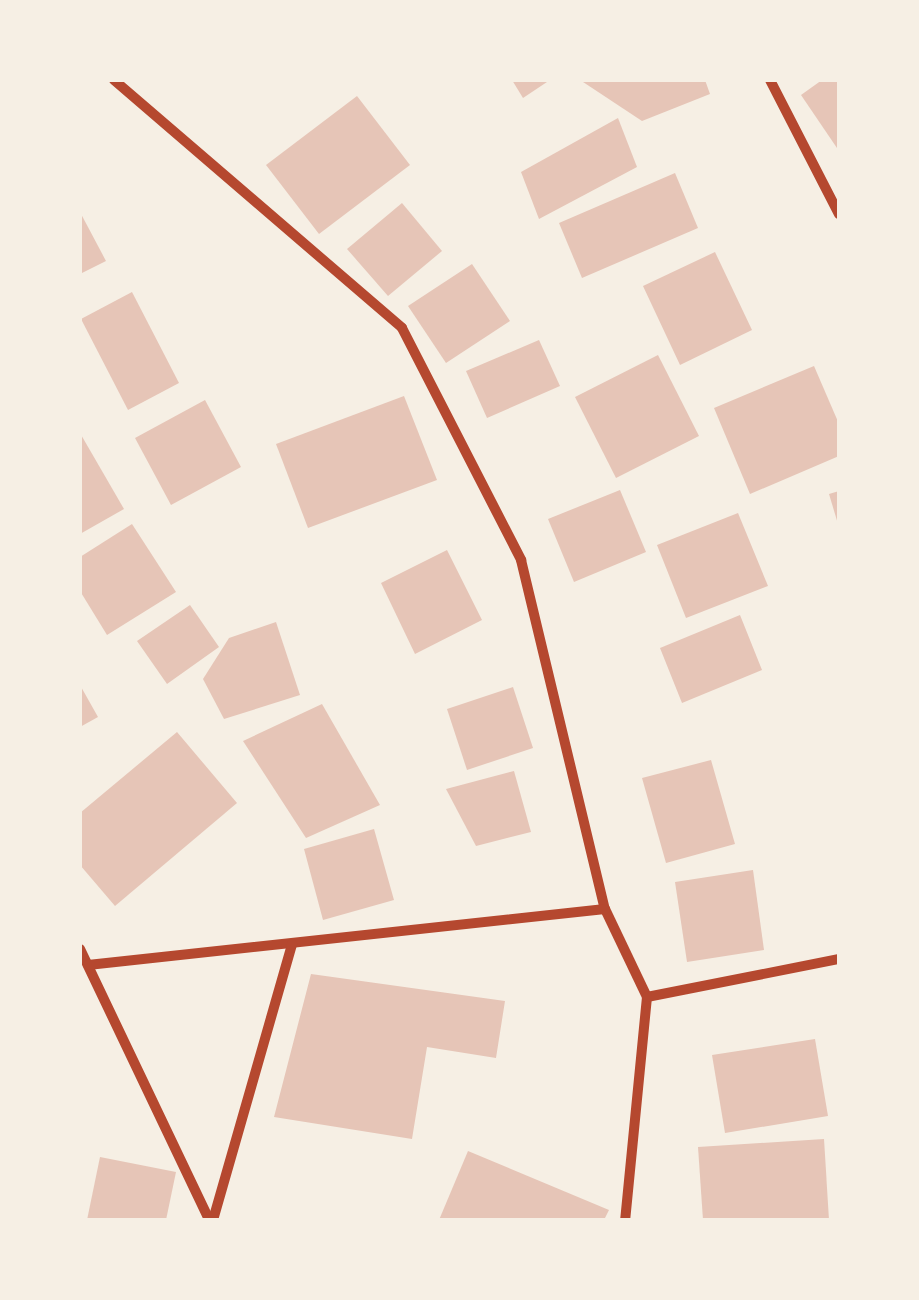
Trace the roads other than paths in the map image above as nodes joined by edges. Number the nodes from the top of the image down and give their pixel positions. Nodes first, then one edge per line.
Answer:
1 (114, 80) edge
2 (770, 80) edge
3 (839, 214) edge
4 (605, 909) junction
5 (292, 944) junction
6 (80, 950) edge
7 (839, 959) edge
8 (88, 965) junction
9 (646, 997) junction
10 (211, 1220) edge
11 (625, 1220) edge

1 - 4 street
2 - 3 street
4 - 5 street
4 - 9 street
5 - 8 street
5 - 10 street
6 - 8 street
7 - 9 street
8 - 10 street
9 - 11 street

